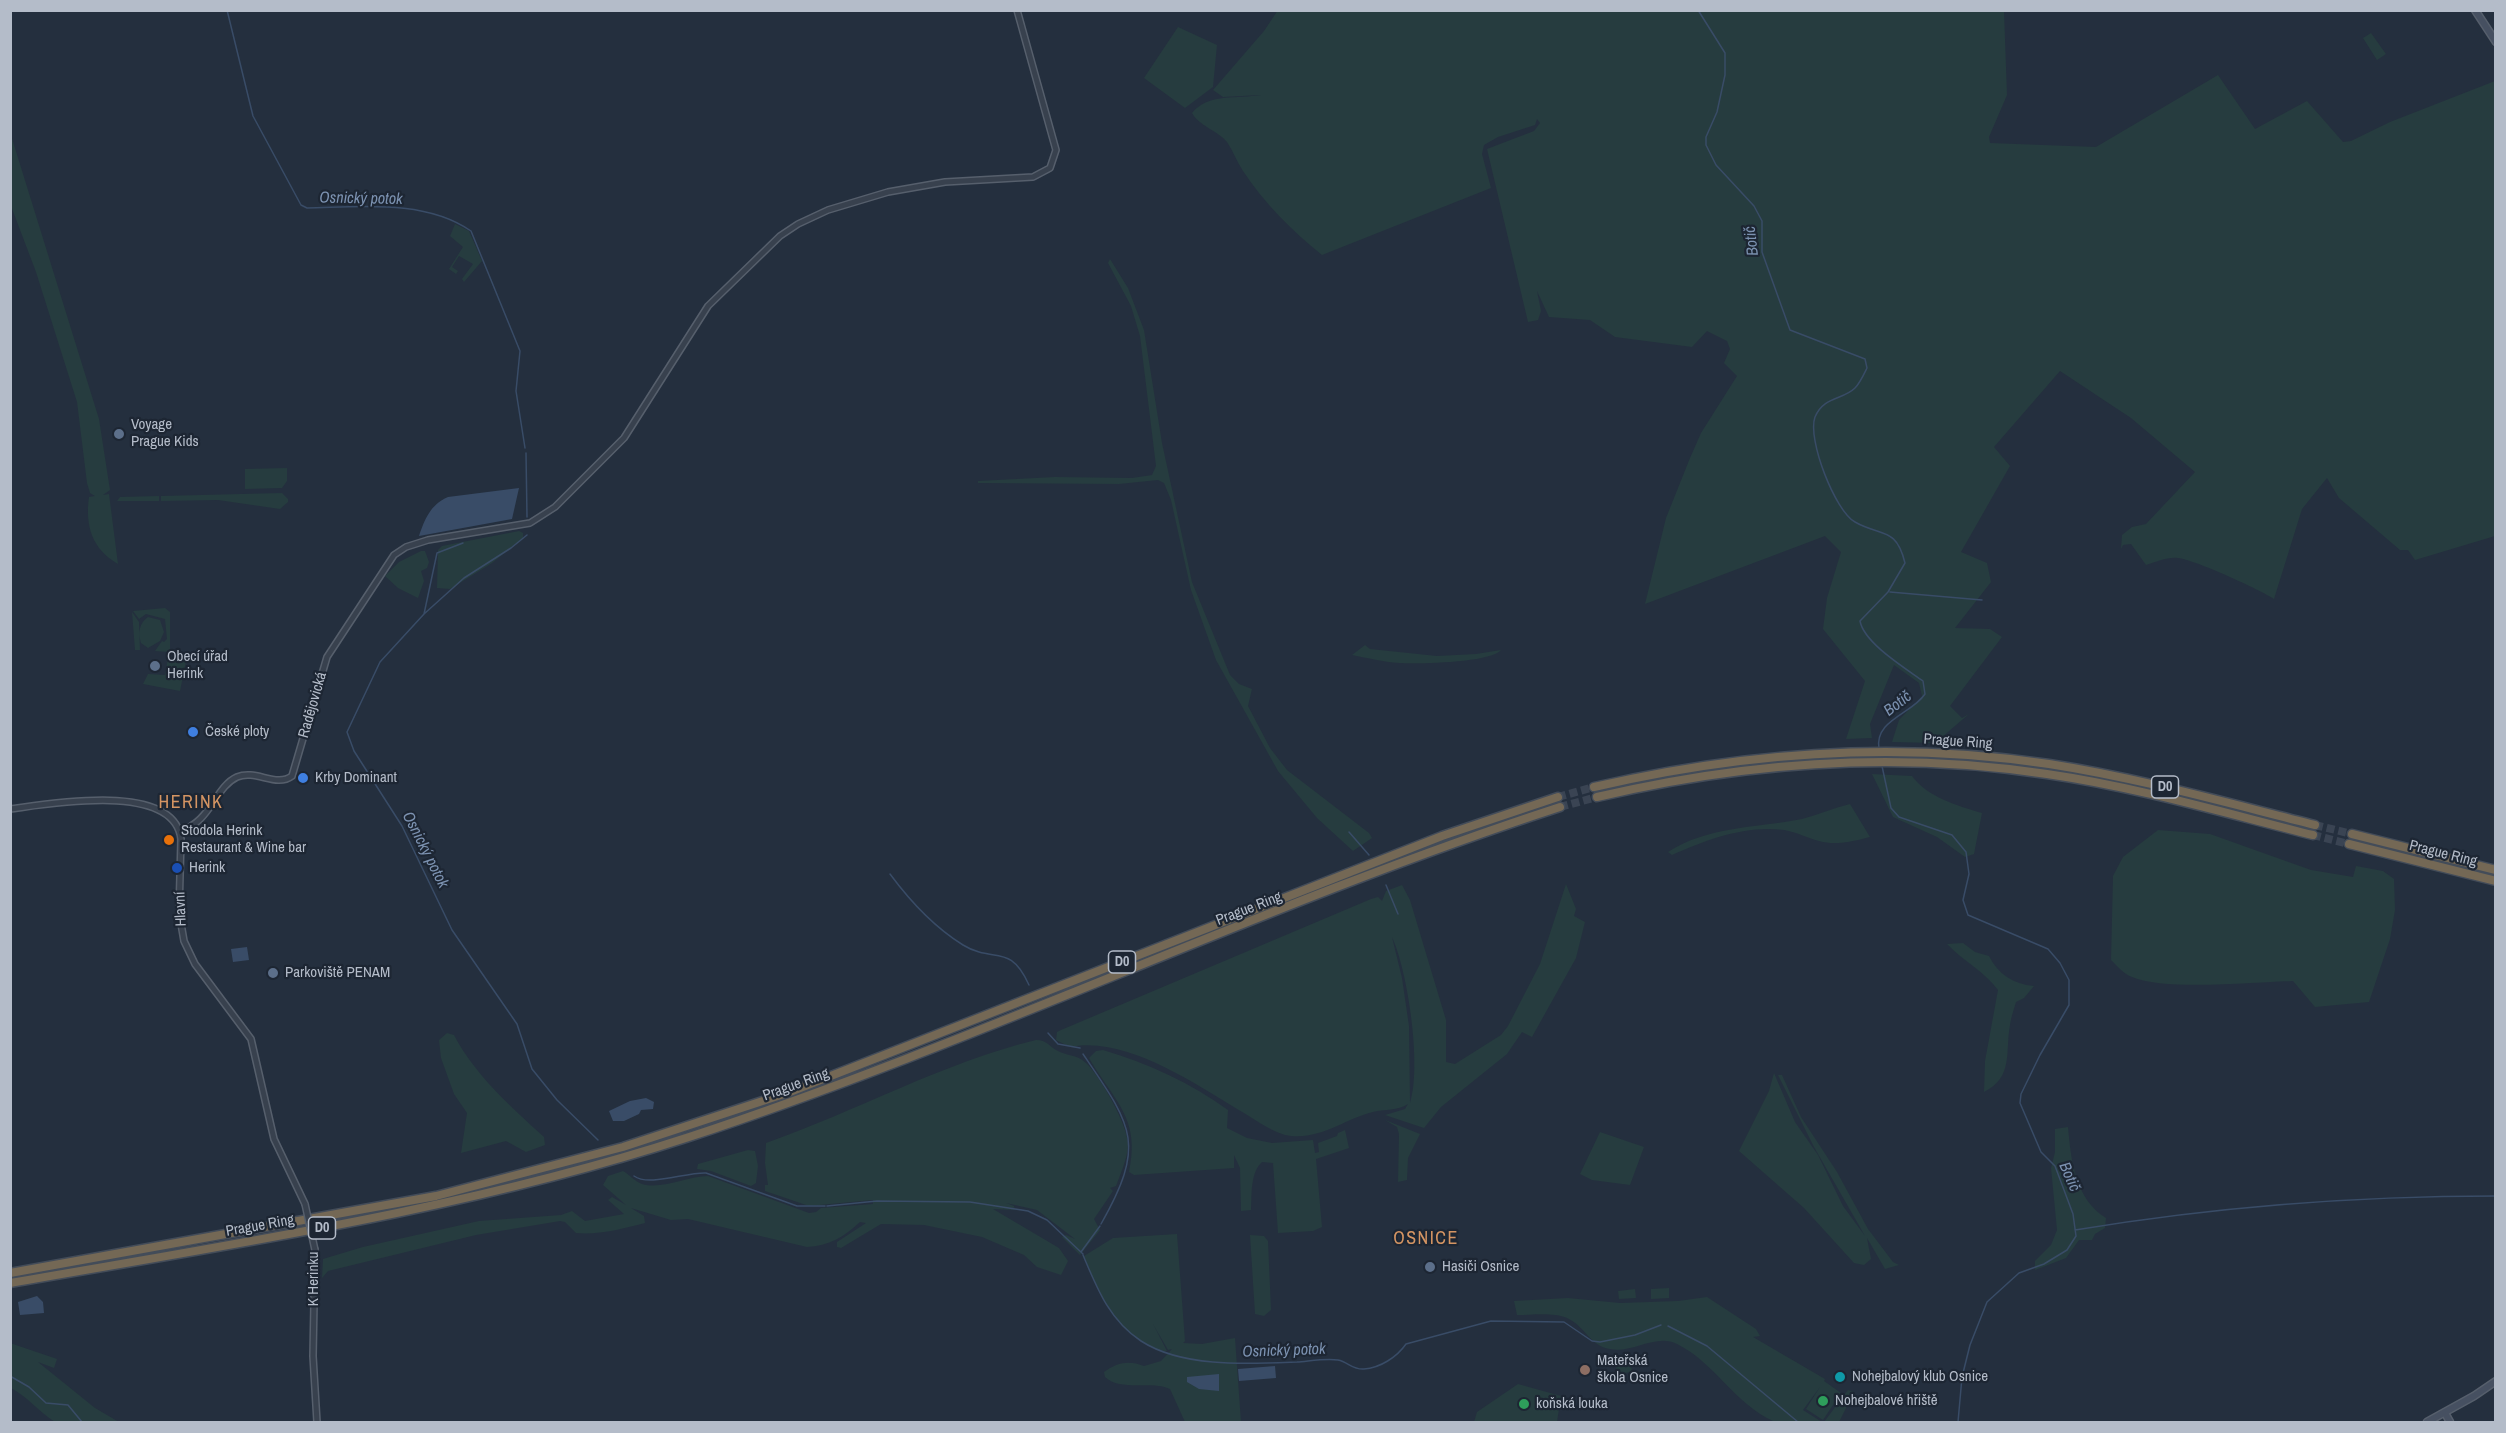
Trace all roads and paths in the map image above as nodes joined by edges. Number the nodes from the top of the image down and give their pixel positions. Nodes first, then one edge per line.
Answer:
1 (1017, 10) edge
2 (2475, 10) edge
3 (2496, 42) edge
4 (1594, 787) tunnel mouth
5 (1558, 797) tunnel mouth
6 (1597, 797) tunnel mouth
7 (1560, 807) tunnel mouth
8 (10, 809) edge
9 (2315, 825) tunnel mouth
10 (180, 831) junction
11 (2352, 834) tunnel mouth
12 (2313, 835) tunnel mouth
13 (2349, 844) tunnel mouth
14 (2496, 870) edge
15 (2496, 881) edge
16 (250, 1039) joint
17 (10, 1273) edge
18 (10, 1283) edge
19 (2496, 1381) edge
20 (2445, 1413) junction
21 (317, 1422) edge
22 (2427, 1422) edge
23 (2450, 1422) edge

1 - 10 street, Radějovická
2 - 3 main road
4 - 9 highway, Prague Ring / D0
5 - 17 highway, Prague Ring / D0
6 - 12 highway, Prague Ring / D0
7 - 18 highway, Prague Ring / D0
8 - 10 street
10 - 16 street, Hlavní
11 - 14 highway, Prague Ring
13 - 15 highway, Prague Ring
16 - 21 street, K Herinku, bridge
19 - 20 main road
20 - 22 main road
20 - 23 main road

